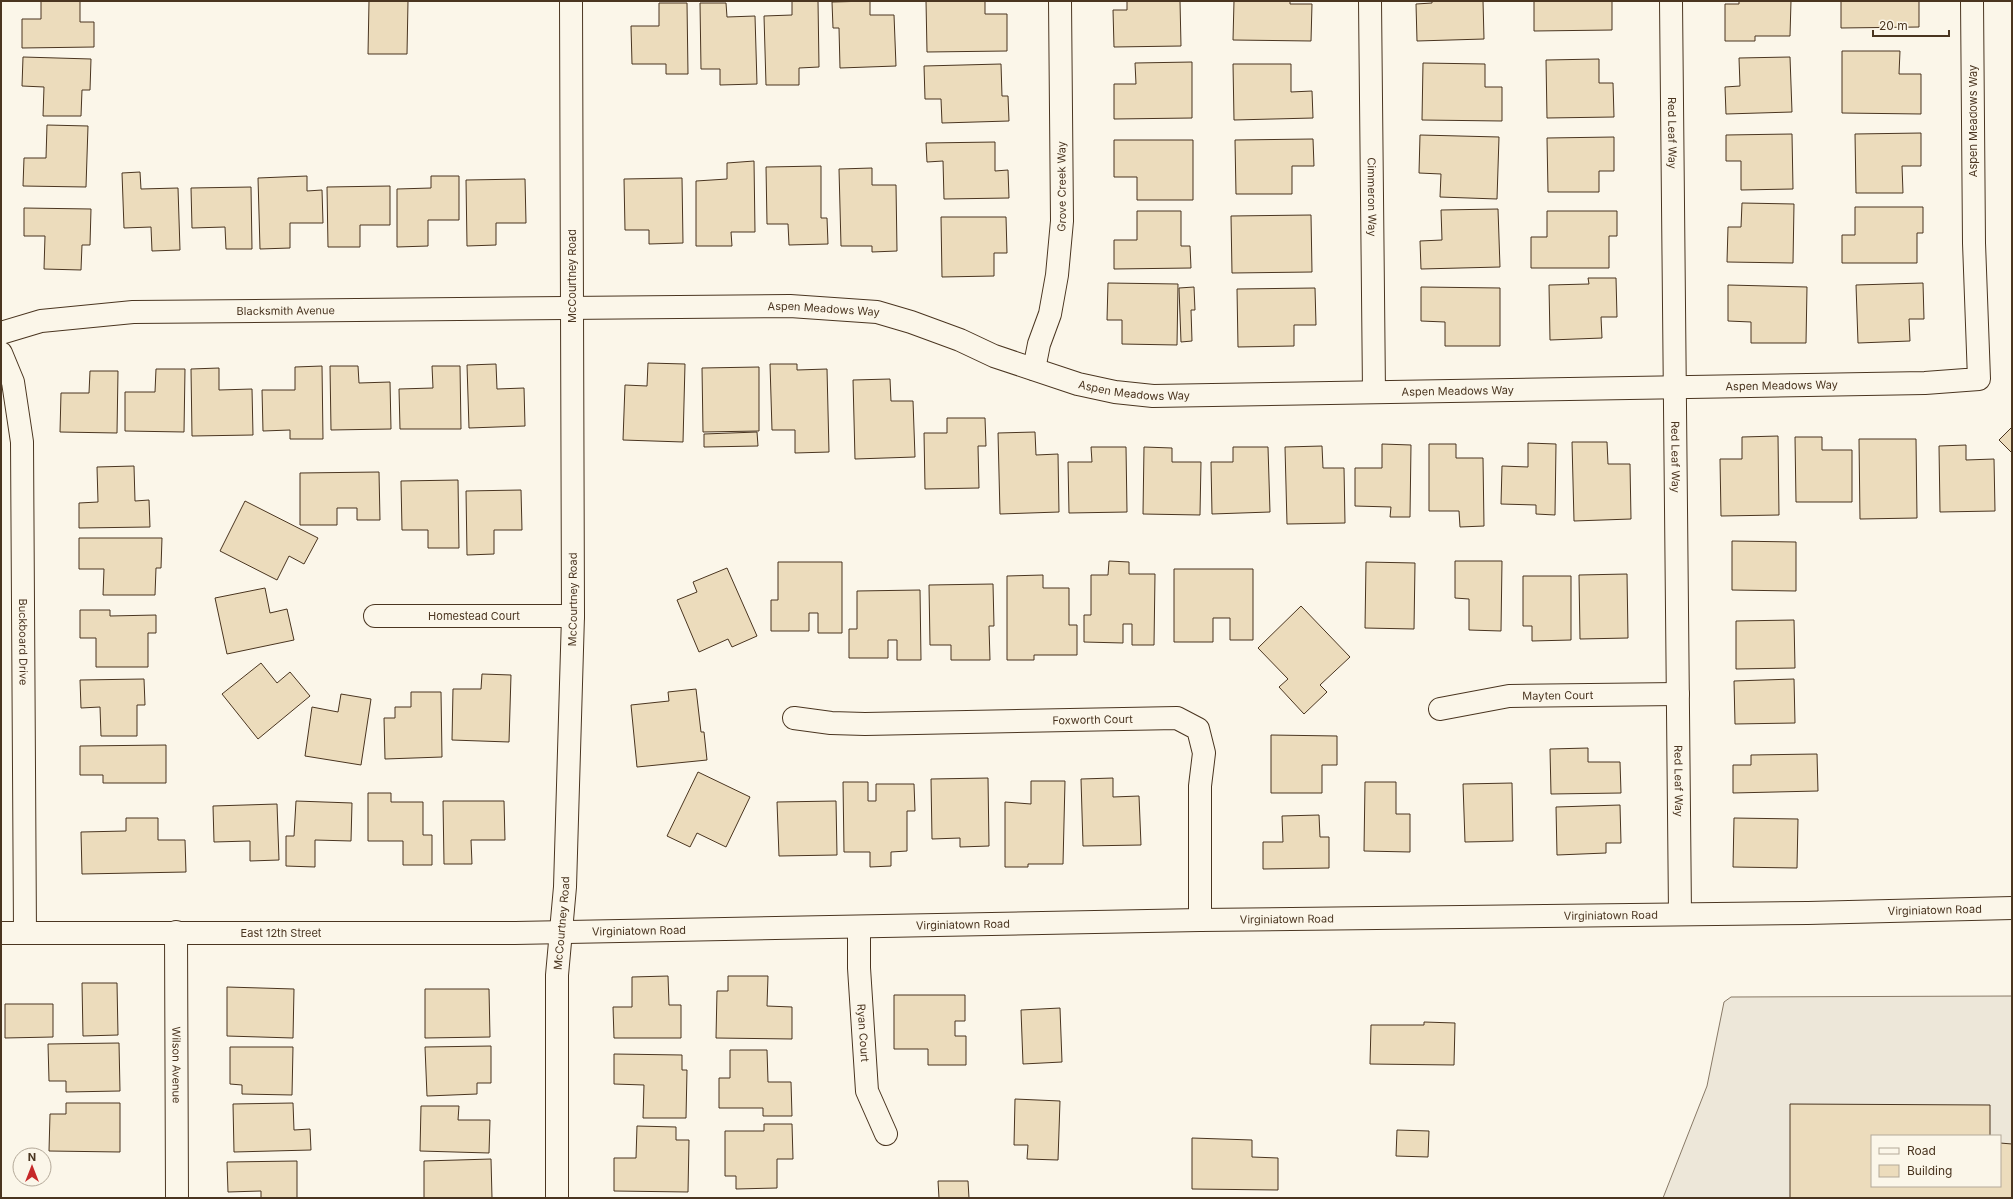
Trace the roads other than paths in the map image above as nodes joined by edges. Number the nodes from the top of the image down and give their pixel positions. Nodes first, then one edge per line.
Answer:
1 (570, 1) edge
2 (1060, 1) edge
3 (1370, 1) edge
4 (1671, 1) edge
5 (1972, 1) edge
6 (572, 308) junction
7 (1, 333) edge
8 (1, 353) edge
9 (1034, 369) junction
10 (1675, 386) junction
11 (1374, 392) junction
12 (375, 616) dead end
13 (573, 616) junction
14 (1678, 694) junction
15 (1440, 709) dead end
16 (794, 718) dead end
17 (2012, 908) edge
18 (1680, 914) junction
19 (1200, 920) junction
20 (859, 927) junction
21 (176, 932) junction
22 (561, 932) junction
23 (1, 933) edge
24 (25, 933) junction
25 (886, 1134) dead end
26 (177, 1198) edge
27 (557, 1198) edge

1 - 6 street, McCourtney Road
2 - 9 street, Grove Creek Way
3 - 11 street, Cimmeron Way
4 - 10 street, Red Leaf Way
5 - 10 street, Aspen Meadows Way
6 - 7 street, Blacksmith Avenue
6 - 9 street, Aspen Meadows Way
6 - 13 street, McCourtney Road
8 - 24 street, Buckboard Drive
9 - 11 street, Aspen Meadows Way
10 - 11 street, Aspen Meadows Way
10 - 14 street, Red Leaf Way
12 - 13 street, Homestead Court
13 - 22 street, McCourtney Road
14 - 15 street, Mayten Court
14 - 18 street, Red Leaf Way
16 - 19 street, Foxworth Court
17 - 18 street, Virginiatown Road
18 - 19 street, Virginiatown Road
19 - 20 street, Virginiatown Road
20 - 22 street, Virginiatown Road
20 - 25 street, Ryan Court
21 - 22 street, East 12th Street
21 - 24 street, East 12th Street
21 - 26 street, Wilson Avenue
22 - 27 street, McCourtney Road
23 - 24 street, East 12th Street

